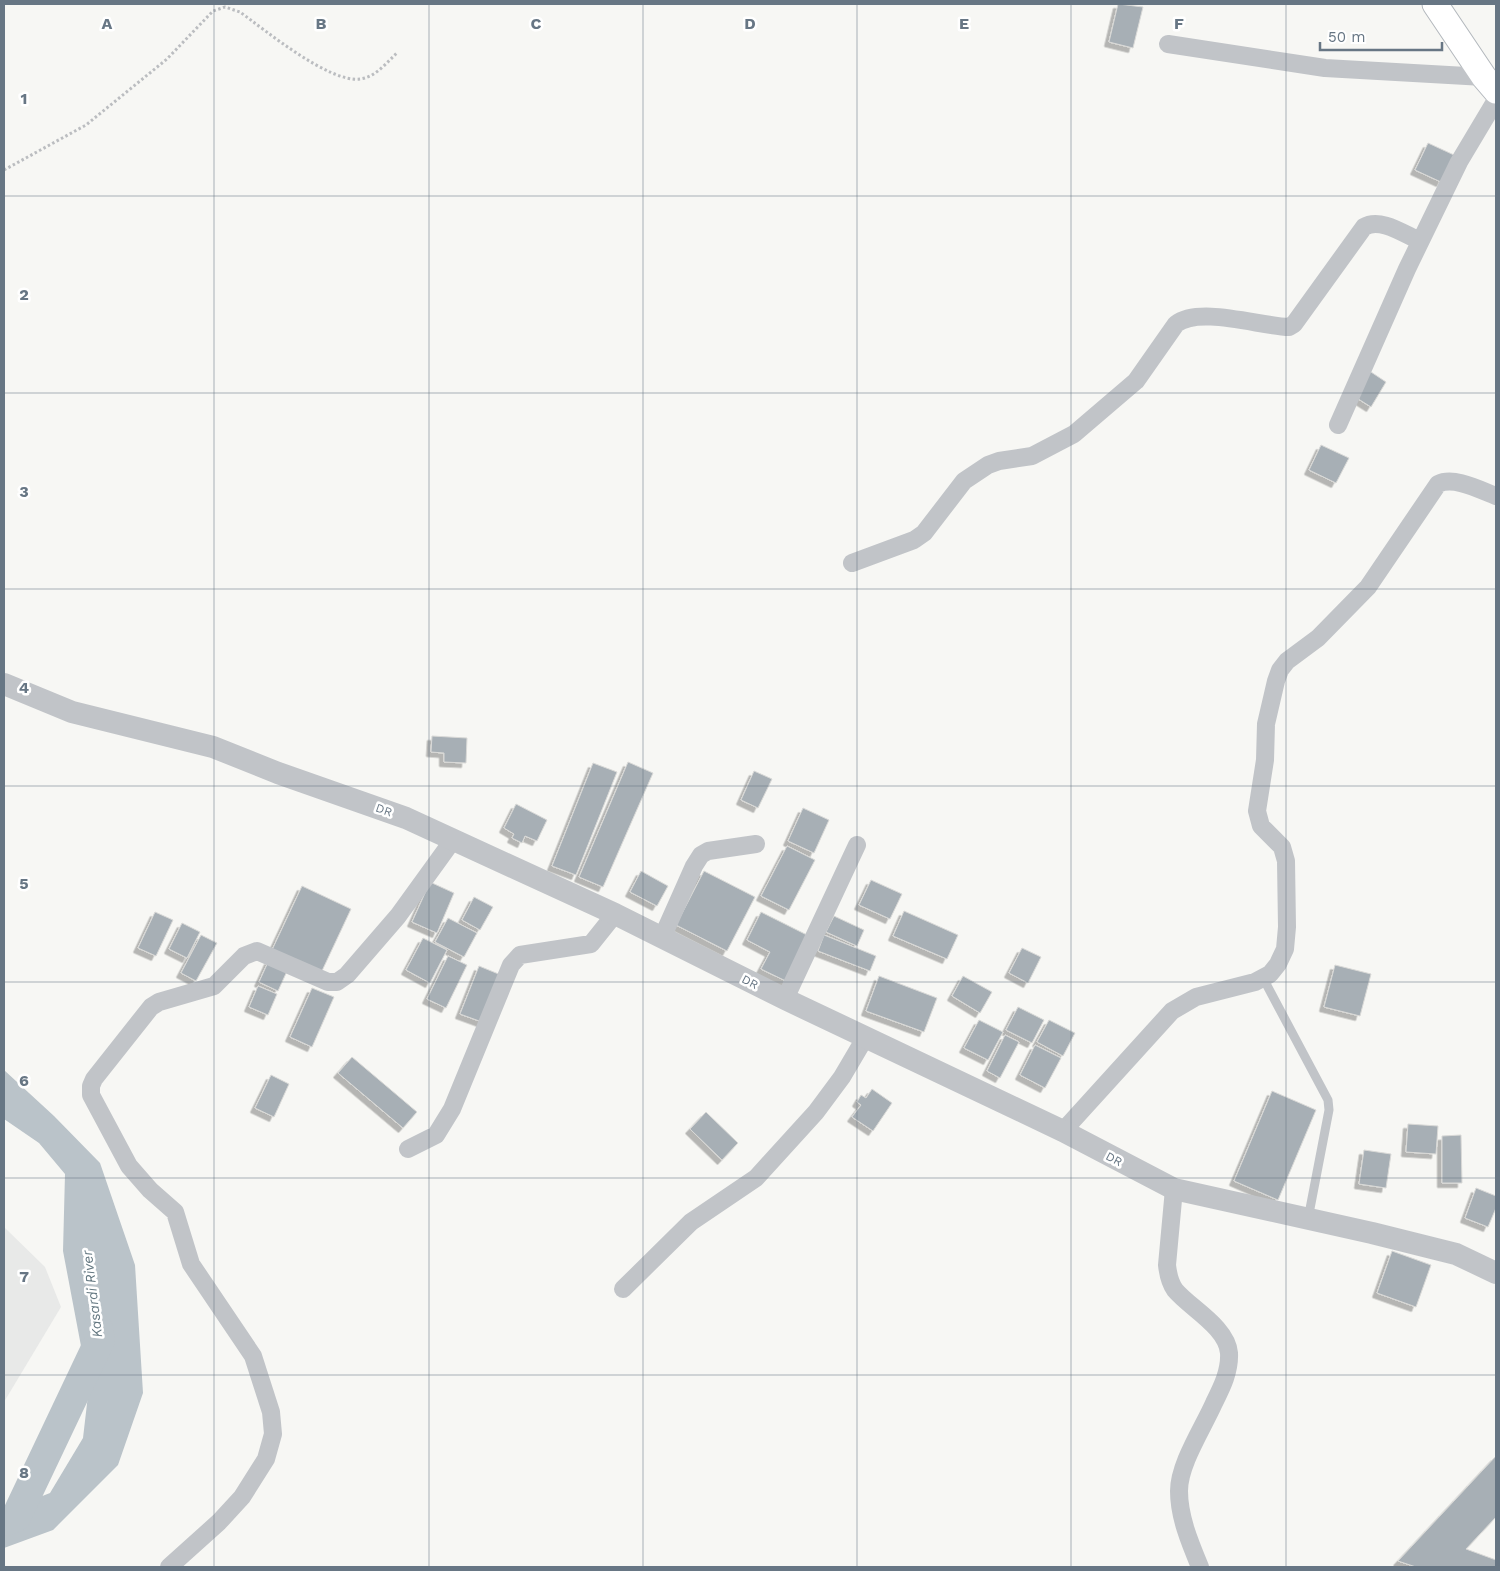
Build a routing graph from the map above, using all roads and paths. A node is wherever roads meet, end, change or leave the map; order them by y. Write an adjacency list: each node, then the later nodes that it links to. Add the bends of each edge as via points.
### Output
1 (1435, 4): 5 (main road)
2 (224, 5): 4 (path, via 240,12 332,73 358,79 373,75); 7 (path, via 213,11 167,59 86,125)
3 (1168, 44): 5 (street, via 1325,68)
4 (397, 53)
5 (1490, 84)
6 (1496, 100): 8 (street, via 1459,162)
7 (4, 170)
8 (1420, 241): 9 (street); 11 (street, via 1379,224 1371,223 1364,227 1289,327 1209,317 1183,319 1176,324 1136,381 1074,434 1040,453 999,460 972,474 914,540)
9 (1338, 425)
10 (1496, 496): 18 (street, via 1445,480 1438,484 1357,601 1280,670 1268,714 1265,760 1256,811 1261,826 1274,836 1285,854 1287,927 1285,949 1278,964)
11 (852, 563)
12 (4, 684): 13 (street, DR, via 72,712 214,747 406,818)
13 (453, 840): 16 (street, DR); 27 (street, via 398,916 347,975 337,982 328,982 257,951 249,952 214,986 151,1007 91,1086 92,1095 128,1166 175,1212 191,1264 253,1356 271,1412 273,1434 266,1459 242,1497)
14 (756, 844): 17 (street, via 708,851 701,855)
15 (856, 845): 19 (street)
16 (615, 914): 17 (street, DR); 22 (street, via 591,944 520,955 510,965 452,1109 436,1135)
17 (662, 938): 19 (street, DR)
18 (1263, 978): 21 (street, via 1196,997 1172,1011); 24 (lane, via 1328,1100 1329,1110)
19 (785, 999): 20 (street, DR)
20 (865, 1038): 21 (street, DR); 26 (street, via 816,1112 756,1178 691,1222)
21 (1063, 1131): 23 (street, DR)
22 (408, 1149)
23 (1174, 1189): 24 (street, DR); 28 (street, via 1169,1277 1175,1290 1221,1335 1229,1351 1227,1374 1182,1473 1179,1491 1185,1529)
24 (1308, 1219): 25 (street, DR, via 1456,1254)
25 (1496, 1273)
26 (623, 1289)
27 (169, 1567)
28 (1200, 1567)

